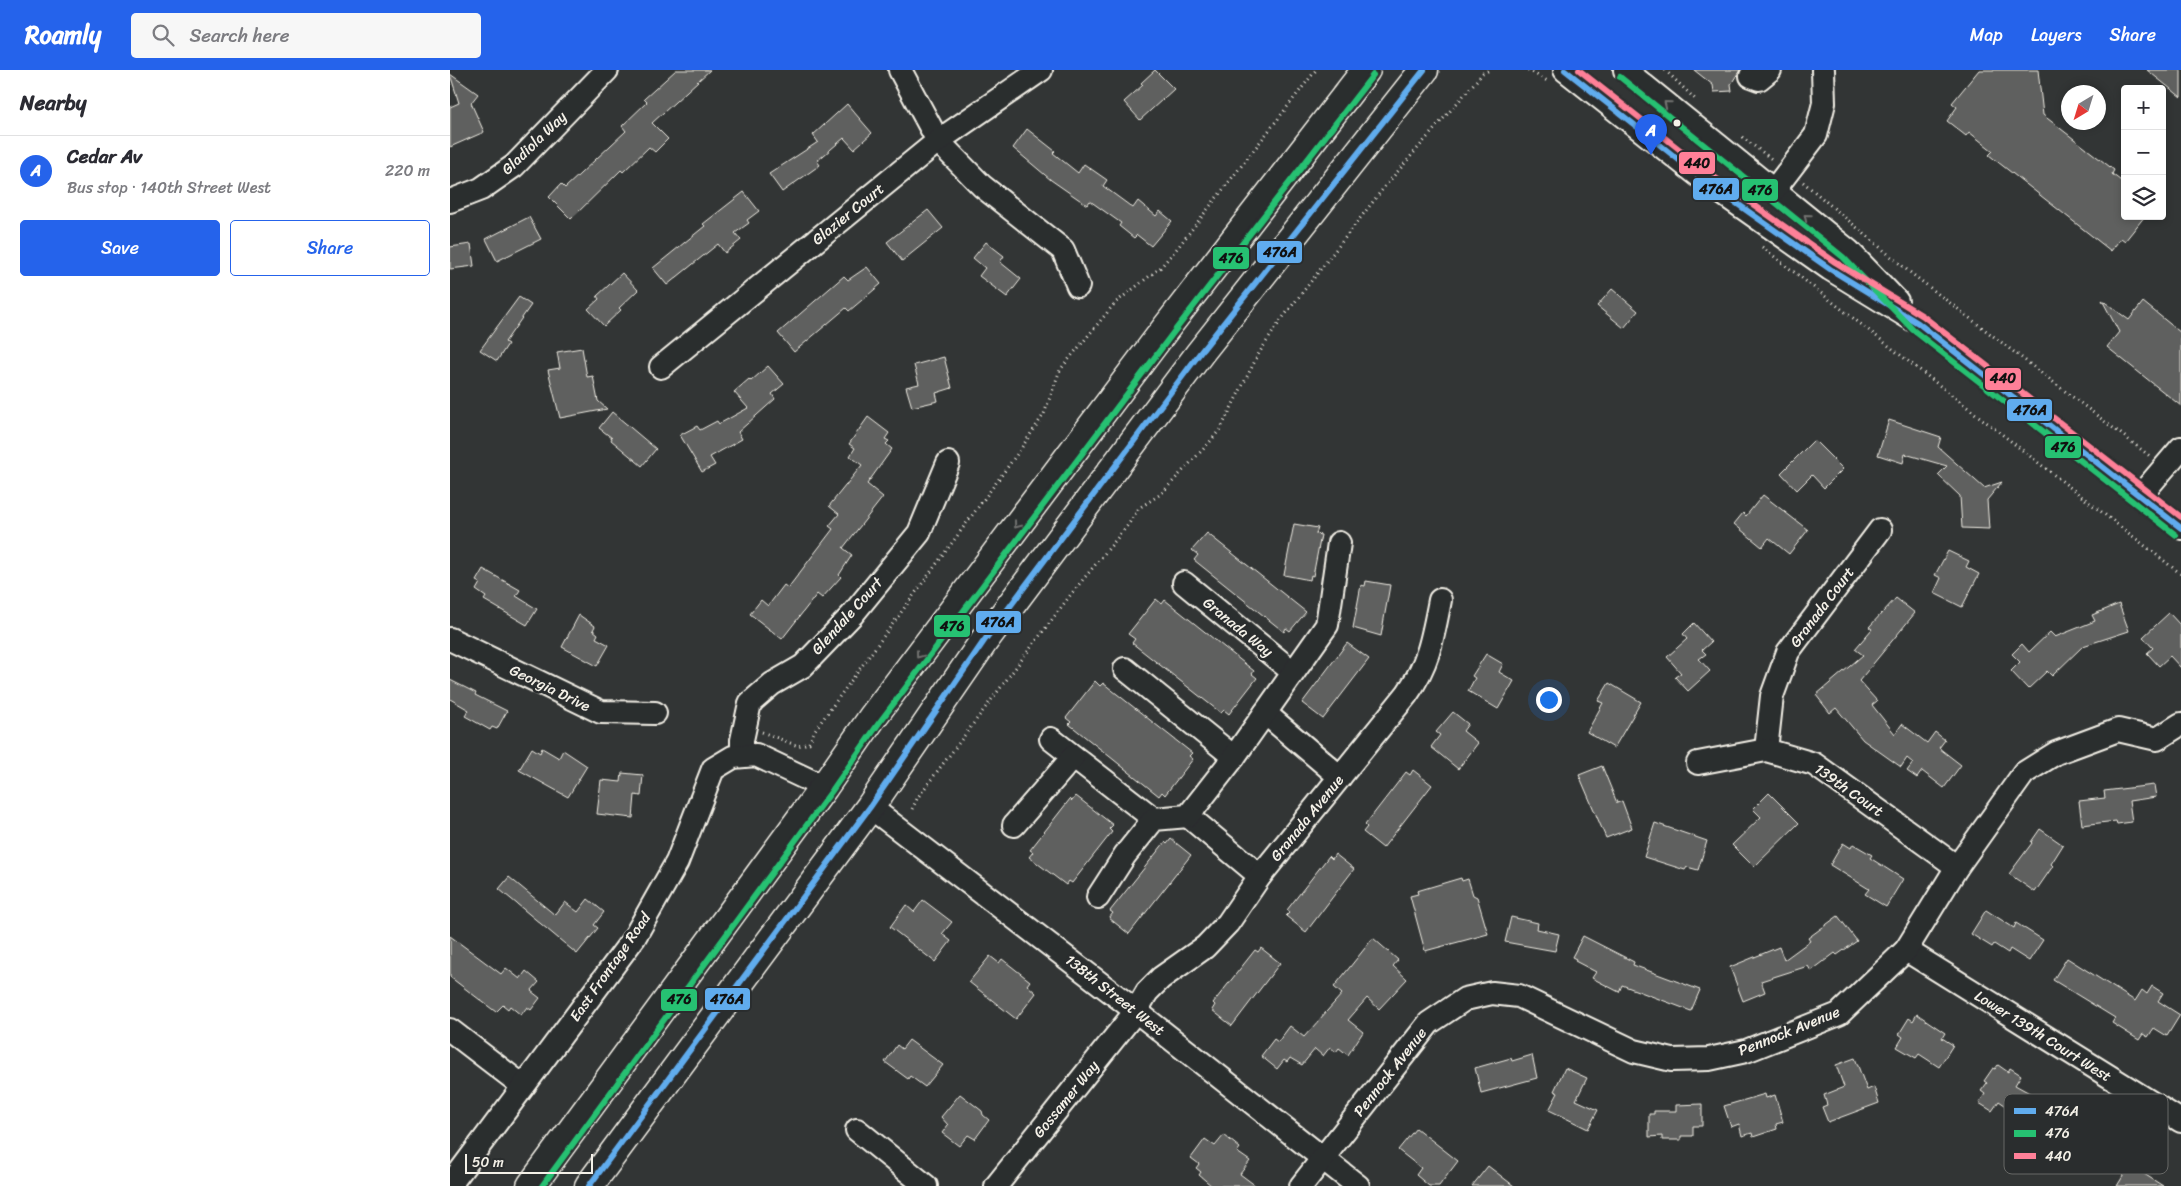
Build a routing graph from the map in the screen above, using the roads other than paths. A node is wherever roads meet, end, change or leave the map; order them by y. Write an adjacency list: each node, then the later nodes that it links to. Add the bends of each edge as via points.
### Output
1 (607, 70): 11 (street, Gladiola Way, via 514,166 481,189)
2 (900, 70): 9 (street)
3 (1041, 70): 9 (street, Glazier Court)
4 (1366, 70): 36 (highway, one-way to 36, via 954,608)
5 (1424, 70): 37 (highway, via 1188,369 984,641)
6 (1625, 70): 10 (street, one-way to 6)
7 (1823, 70): 10 (street, via 1824,103 1820,125 1810,145)
8 (1558, 77): 13 (street, via 1830,269)
9 (938, 141): 12 (street, via 982,186 1063,250); 14 (street, Glazier Court)
10 (1774, 190): 13 (street, one-way to 10, via 1849,251)
11 (450, 201)
12 (1078, 286)
13 (1918, 323): 17 (street)
14 (662, 367)
15 (2181, 448): 17 (street)
16 (948, 463): 31 (street, Glendale Court, via 919,532 852,615 803,666 772,684 750,703 742,740)
17 (2140, 496): 18 (street)
18 (2181, 528)
19 (1880, 530): 30 (street, Granada Court, via 1788,652 1772,696)
20 (1339, 543): 25 (street, via 1327,624)
21 (1184, 583): 25 (street, Granada Way)
22 (1440, 600): 35 (street, Granada Avenue, via 1430,650 1417,680)
23 (450, 639): 26 (street, Georgia Drive, via 601,712)
24 (1125, 669): 33 (street)
25 (1293, 672): 27 (street)
26 (655, 713)
27 (1265, 713): 33 (street); 35 (street)
28 (2178, 731): 41 (street, Pennock Avenue, via 2157,739 2118,730 2056,753 2024,773)
29 (1051, 739): 32 (street)
30 (1766, 750): 34 (street, 139th Court); 41 (street, 139th Court, via 1814,764)
31 (749, 755): 36 (street); 47 (street, East Frontage Road, via 733,757 713,769 677,862 634,938)
32 (1073, 757): 39 (street); 40 (street)
33 (1234, 757): 38 (street)
34 (1698, 763)
35 (1340, 777): 42 (street, Granada Avenue)
36 (824, 786): 54 (highway)
37 (870, 807): 45 (street, 138th Street West); 55 (highway)
38 (1188, 816): 39 (street); 42 (street)
39 (1154, 819): 43 (street, via 1125,855)
40 (1014, 825)
41 (1957, 868): 44 (street, Pennock Avenue)
42 (1260, 876): 45 (street, Granada Avenue, via 1217,936 1161,978 1147,992)
43 (1098, 897)
44 (1906, 950): 48 (street, Lower 139th Court West); 52 (street, Pennock Avenue, via 1839,1014 1746,1051 1709,1059 1672,1060 1634,1051 1519,996 1492,993 1465,999 1429,1023)
45 (1136, 1011): 52 (street, 138th Street West); 57 (street, Gossamer Way)
46 (450, 1030): 47 (street)
47 (523, 1086): 53 (street, East Frontage Road)
48 (2138, 1094)
49 (2168, 1113): 50 (street, Lower 139th Court West)
50 (2181, 1121)
51 (857, 1130): 56 (street)
52 (1323, 1158): 58 (street, Pennock Avenue); 59 (street, 138th Street West)
53 (450, 1186)
54 (531, 1186)
55 (589, 1186)
56 (926, 1186)
57 (996, 1186)
58 (1301, 1186)
59 (1358, 1186)

